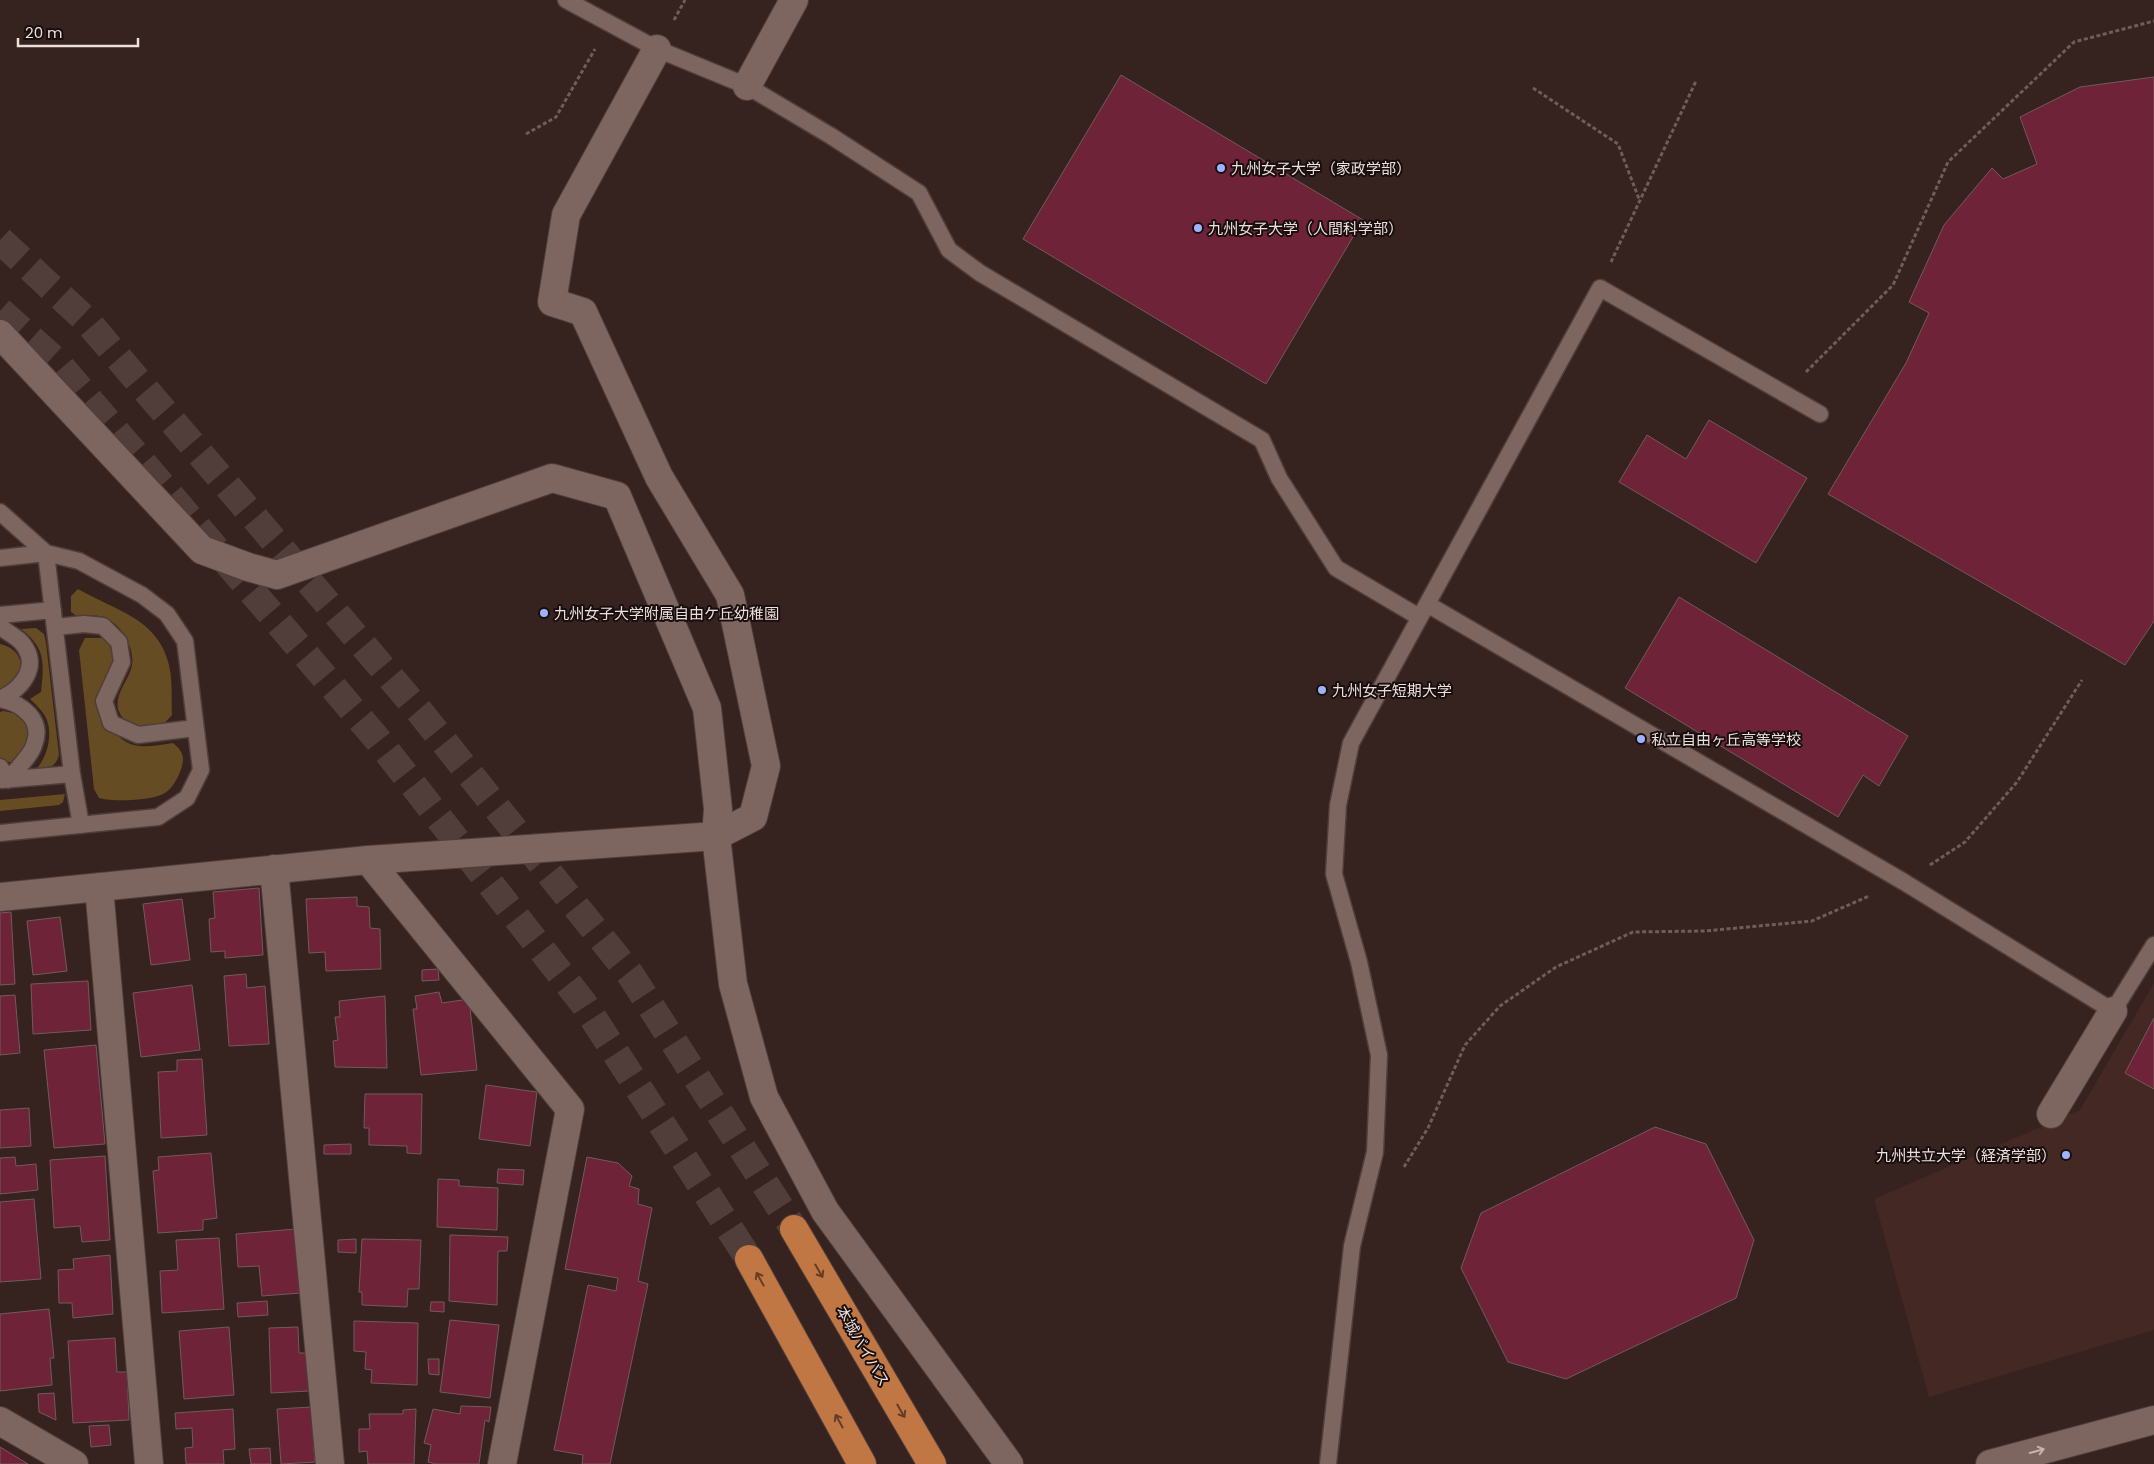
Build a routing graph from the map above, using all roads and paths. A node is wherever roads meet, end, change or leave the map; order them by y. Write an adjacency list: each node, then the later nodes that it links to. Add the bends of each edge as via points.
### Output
1 (566, 0): 4 (lane)
2 (794, 0): 7 (street)
3 (2154, 21): 13 (path, via 2074,42 1948,162 1893,285)
4 (610, 23): 5 (lane); 9 (path, via 556,117)
5 (657, 49): 7 (lane); 30 (street, via 566,215 552,302 583,312 659,477 730,595 766,766 754,817)
6 (1696, 81): 10 (path)
7 (747, 86): 19 (lane, via 919,193 949,250 980,273 1262,440 1279,478 1336,568)
8 (1533, 88): 10 (path, via 1618,144)
9 (526, 134)
10 (1639, 200): 11 (path)
11 (1600, 288): 13 (lane); 19 (lane)
12 (0, 334): 30 (street, via 202,550 277,575 552,478 617,496 707,708 718,809)
13 (1784, 393): 14 (lane)
14 (1820, 414)
15 (0, 512): 16 (lane)
16 (46, 553): 17 (lane); 18 (lane); 25 (lane, via 79,561 142,595 167,614 184,641)
17 (0, 558)
18 (53, 610): 20 (lane); 22 (lane)
19 (1423, 611): 33 (lane); 51 (lane, via 1351,743 1338,805 1334,874 1359,962 1379,1055 1375,1152 1352,1246)
20 (0, 615)
21 (0, 626): 24 (lane, via 23,645 29,666 21,686)
22 (56, 627): 25 (lane, via 103,626 119,642 122,662 104,700 111,723 138,735); 26 (lane)
23 (2082, 680): 33 (path, via 2017,782 1965,842)
24 (0, 699): 27 (lane, via 22,706 35,724 36,735 29,755)
25 (195, 728): 28 (lane, via 202,770 187,798 158,817)
26 (72, 774): 27 (lane); 28 (lane)
27 (3, 776)
28 (81, 825): 29 (lane)
29 (0, 833)
30 (716, 836): 31 (street); 50 (street, via 733,984 764,1097 825,1211)
31 (368, 860): 32 (street); 47 (street, via 570,1109)
32 (274, 869): 34 (street); 46 (street)
33 (1904, 882): 37 (lane); 39 (path, via 1812,921 1705,931 1633,932 1556,966 1500,1006 1465,1045 1428,1128)
34 (99, 887): 35 (street); 45 (street)
35 (0, 897)
36 (2154, 945): 37 (lane)
37 (2113, 1011): 38 (street)
38 (2051, 1114)
39 (1400, 1173)
40 (794, 1229): 49 (highway, 本城バイパス, one-way to 49)
41 (748, 1259): 48 (highway, one-way to 41)
42 (2154, 1420): 52 (street, one-way to 42)
43 (0, 1421): 44 (street)
44 (74, 1464)
45 (149, 1464)
46 (330, 1464)
47 (502, 1464)
48 (862, 1464)
49 (932, 1464)
50 (1009, 1464)
51 (1328, 1464)
52 (1990, 1464)

